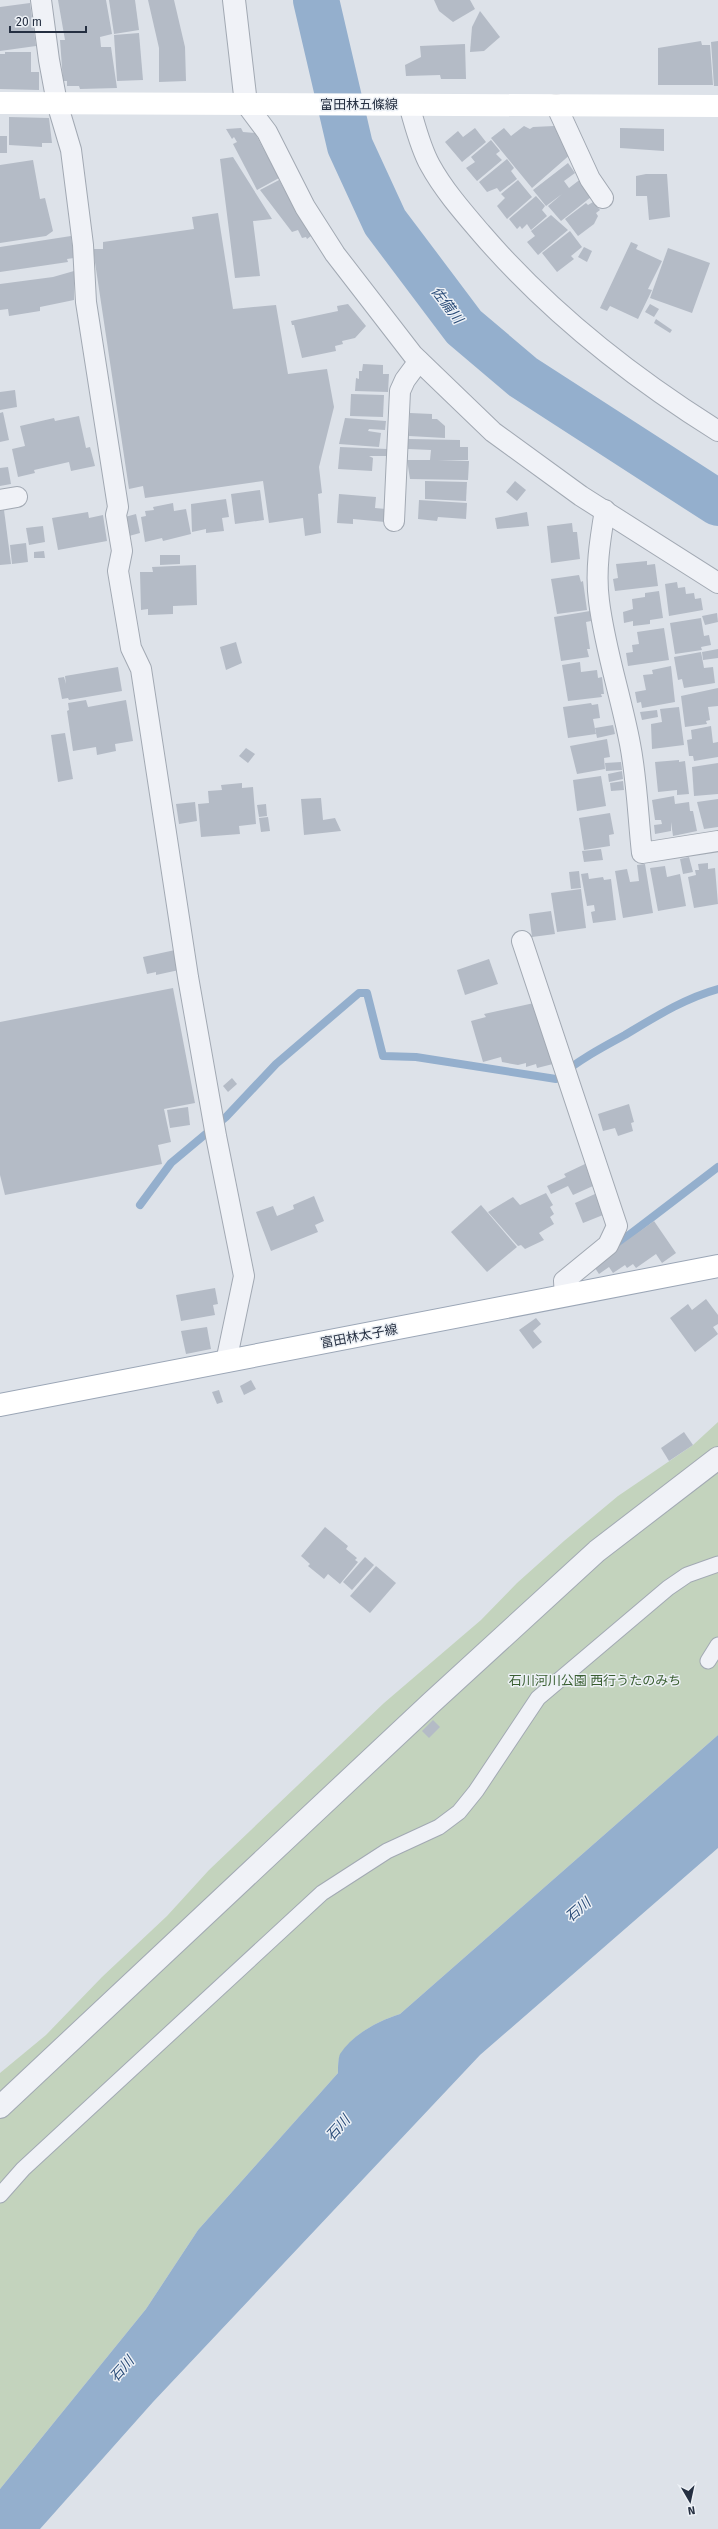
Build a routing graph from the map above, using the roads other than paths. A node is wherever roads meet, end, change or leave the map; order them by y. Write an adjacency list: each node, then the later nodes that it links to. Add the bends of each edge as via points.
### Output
1 (41, 0): 4 (street)
2 (234, 0): 5 (street)
3 (0, 103): 4 (main road, 富田林五條線)
4 (57, 103): 5 (main road, 富田林五條線); 19 (street, via 71,150 83,245 86,302 118,506 116,515 122,551 118,571 131,648 141,669 188,977 244,1276)
5 (255, 104): 6 (main road, 富田林五條線); 10 (street, via 306,207 335,254)
6 (404, 105): 7 (main road, 富田林五條線); 11 (street, via 430,165 500,256 539,296 614,360)
7 (556, 105): 8 (main road, 富田林五條線); 9 (street, via 590,179)
8 (718, 106)
9 (602, 198)
10 (419, 361): 12 (street, via 493,432); 13 (street, via 400,391)
11 (718, 430)
12 (605, 510): 14 (street); 15 (street, via 598,557 599,600 610,665 630,744 637,786 642,854)
13 (394, 521)
14 (718, 584)
15 (718, 841)
16 (522, 941): 18 (street, via 617,1226 608,1245 564,1281)
17 (718, 1266): 18 (main road, 富田林太子線)
18 (565, 1296): 19 (main road, 富田林太子線)
19 (226, 1362): 20 (main road, 富田林太子線)
20 (0, 1405)
21 (718, 1458): 25 (street, via 591,1557)
22 (718, 1564): 26 (street, via 687,1575 668,1588 538,1698 476,1791 458,1812 439,1827 387,1851 322,1893 23,2169)
23 (718, 1645): 24 (street)
24 (708, 1661)
25 (0, 2107)
26 (0, 2195)

